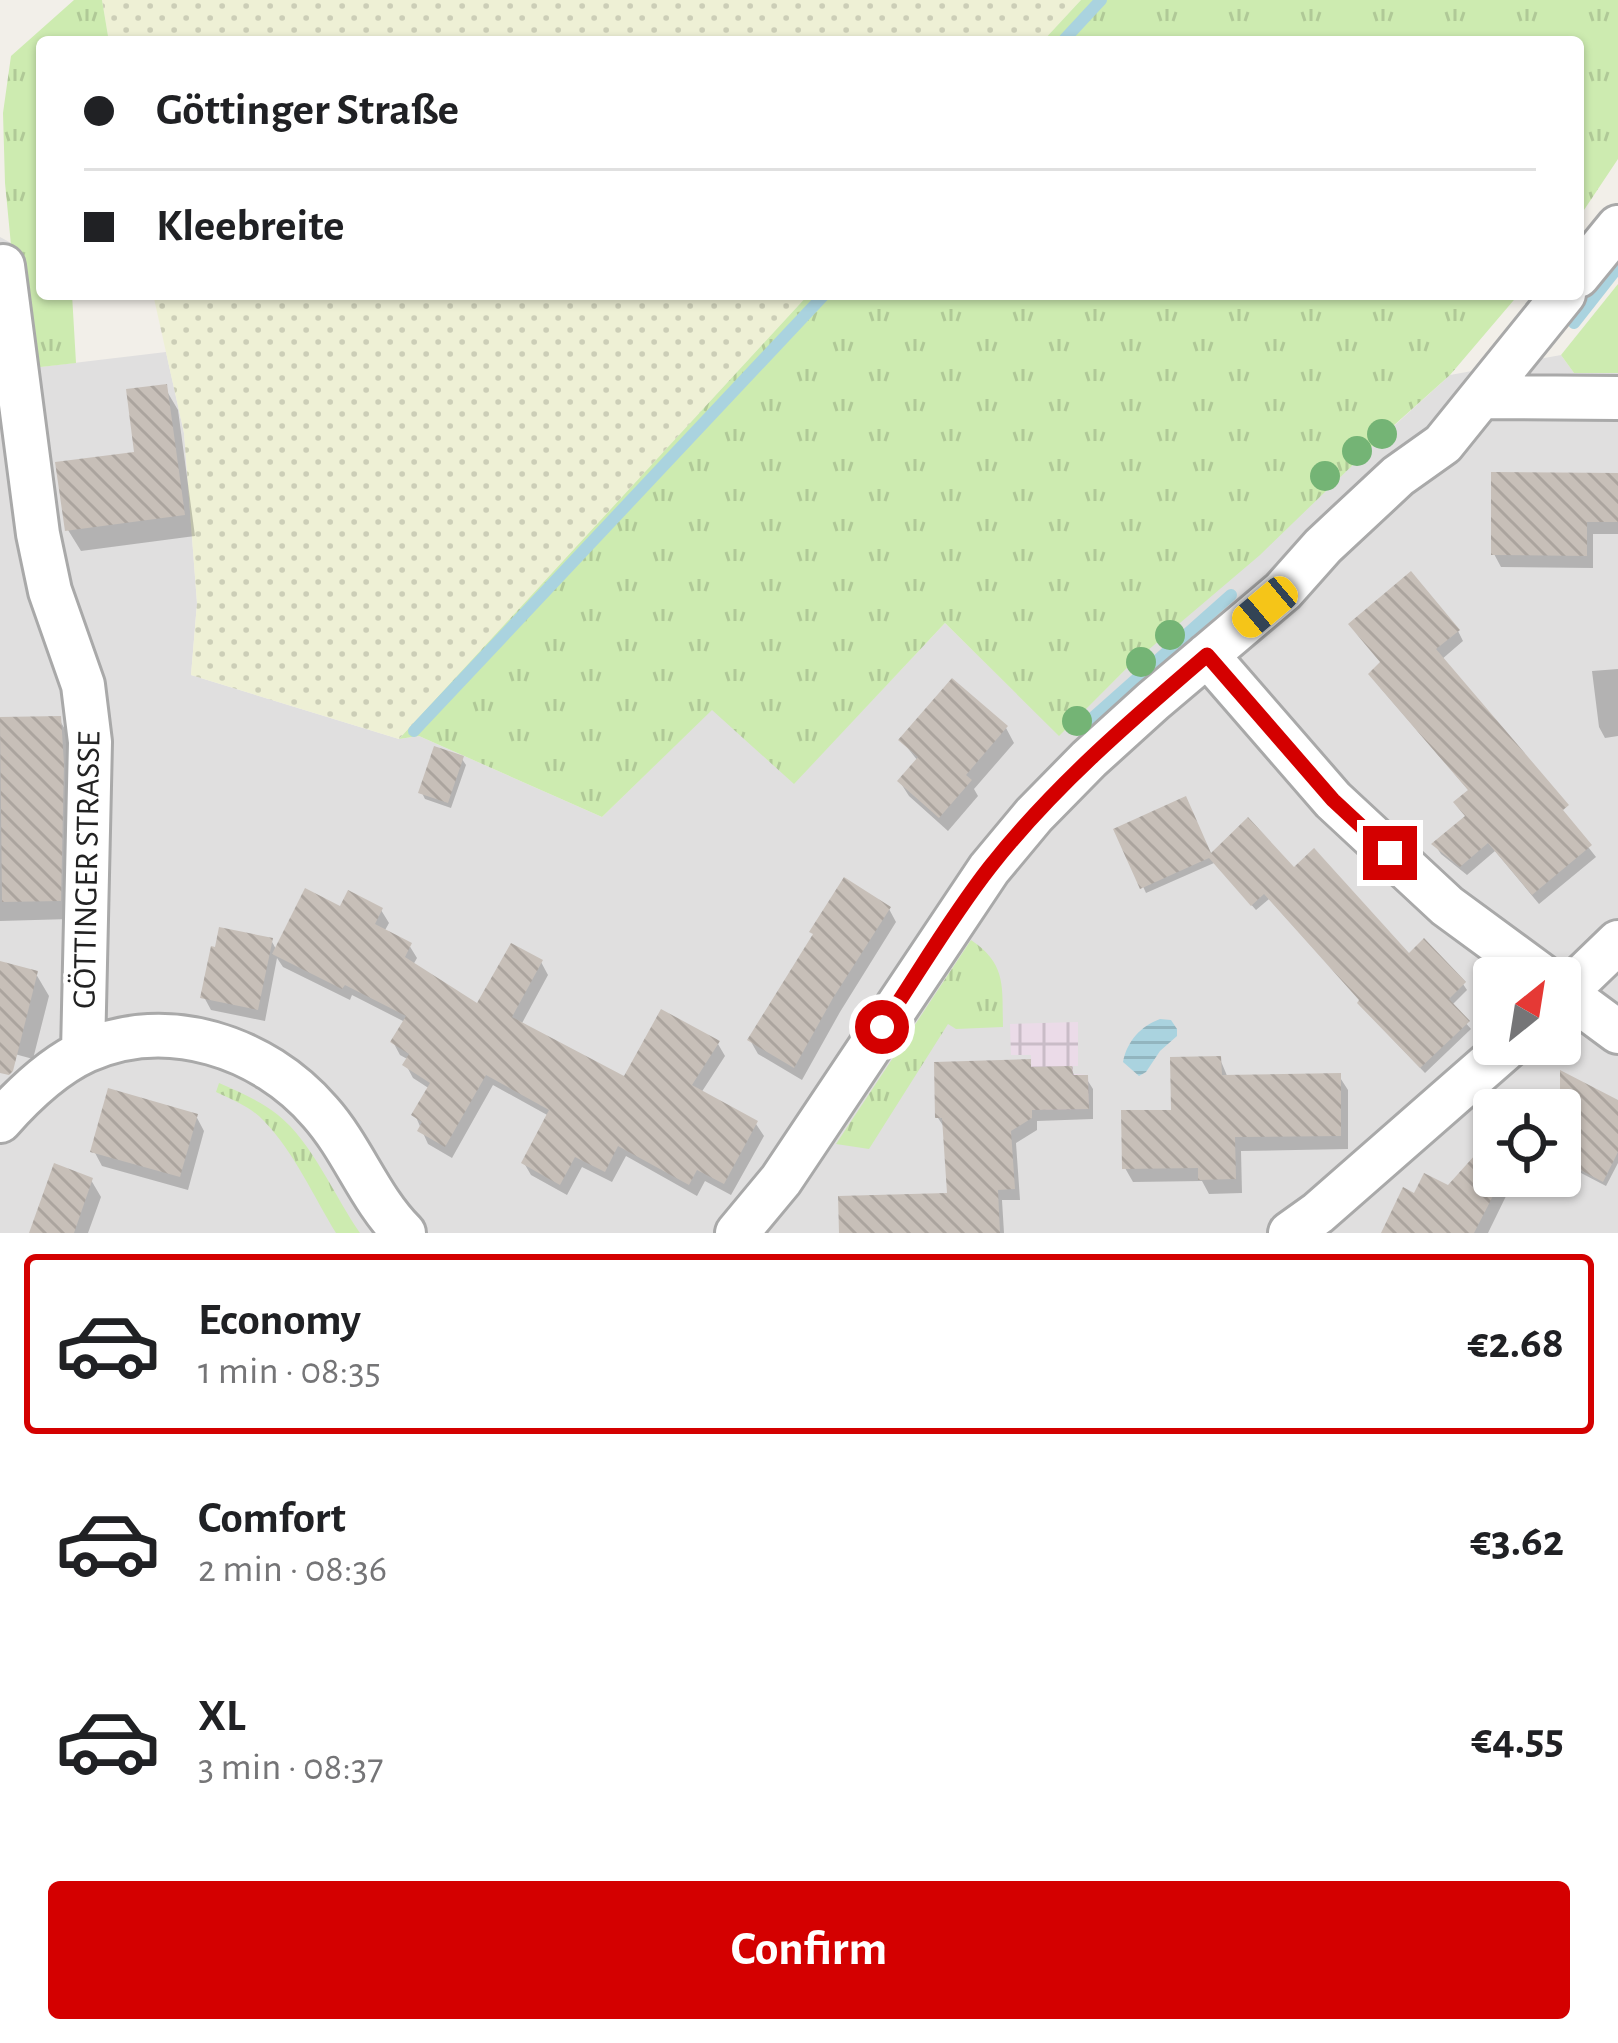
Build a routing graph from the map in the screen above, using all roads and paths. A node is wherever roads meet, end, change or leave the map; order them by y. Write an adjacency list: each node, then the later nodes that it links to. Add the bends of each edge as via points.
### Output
1 (1618, 226): 3 (street)
2 (3, 266): 13 (street, GÖTTINGER STRASSE, via 38,534 82,685 90,742)
3 (1584, 269)
4 (1559, 300): 5 (street)
5 (1481, 397): 6 (street); 7 (street, via 1443,444 1398,476)
6 (1618, 398)
7 (1207, 655): 9 (street, via 1333,800); 17 (street, via 1089,758 988,869 781,1180)
8 (1618, 943): 10 (street)
9 (1514, 957)
10 (1581, 972)
11 (1581, 1007): 12 (street)
12 (1618, 1032)
13 (82, 1052): 15 (street, GÖTTINGER STRASSE); 16 (street, GÖTTINGER STRASSE, via 154,1034 230,1048 266,1065 324,1116)
14 (1487, 1065): 18 (street)
15 (0, 1121)
16 (404, 1233)
17 (737, 1233)
18 (1290, 1233)

